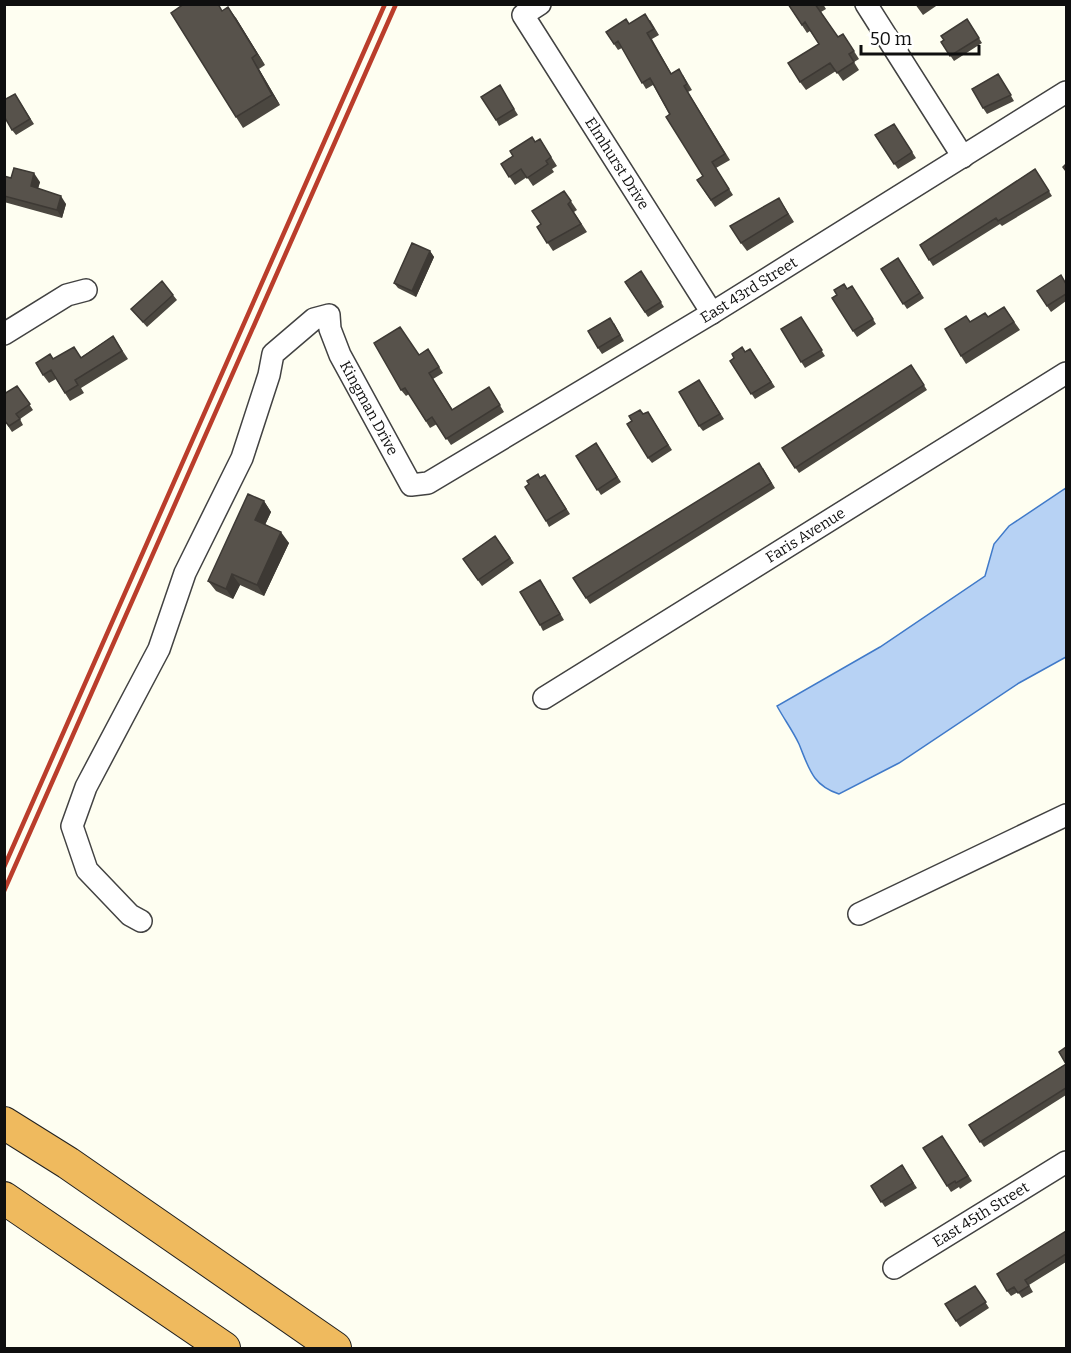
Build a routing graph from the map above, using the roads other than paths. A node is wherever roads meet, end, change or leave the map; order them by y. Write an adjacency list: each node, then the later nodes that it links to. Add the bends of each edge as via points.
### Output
1 (866, 4): 4 (street)
2 (532, 10): 6 (street, Elmhurst Drive)
3 (1066, 92): 4 (street, East 43rd Street)
4 (963, 157): 6 (street, East 43rd Street)
5 (86, 290): 7 (street, via 67,295)
6 (712, 313): 9 (street, East 43rd Street)
7 (4, 334)
8 (1066, 373): 10 (street, Faris Avenue)
9 (428, 483): 13 (street, Kingman Drive, via 411,484 340,354 329,315 314,319 273,354 242,458 185,573 159,649 91,777 72,826 87,870 130,915)
10 (544, 698)
11 (1066, 815): 12 (street)
12 (859, 914)
13 (141, 921)
14 (4, 1105): 17 (highway)
15 (4, 1123): 17 (highway)
16 (1066, 1162): 20 (street, East 45th Street)
17 (68, 1163): 23 (highway)
18 (4, 1198): 21 (highway)
19 (4, 1212): 21 (highway)
20 (894, 1268)
21 (138, 1290): 22 (highway)
22 (224, 1348)
23 (335, 1348)

